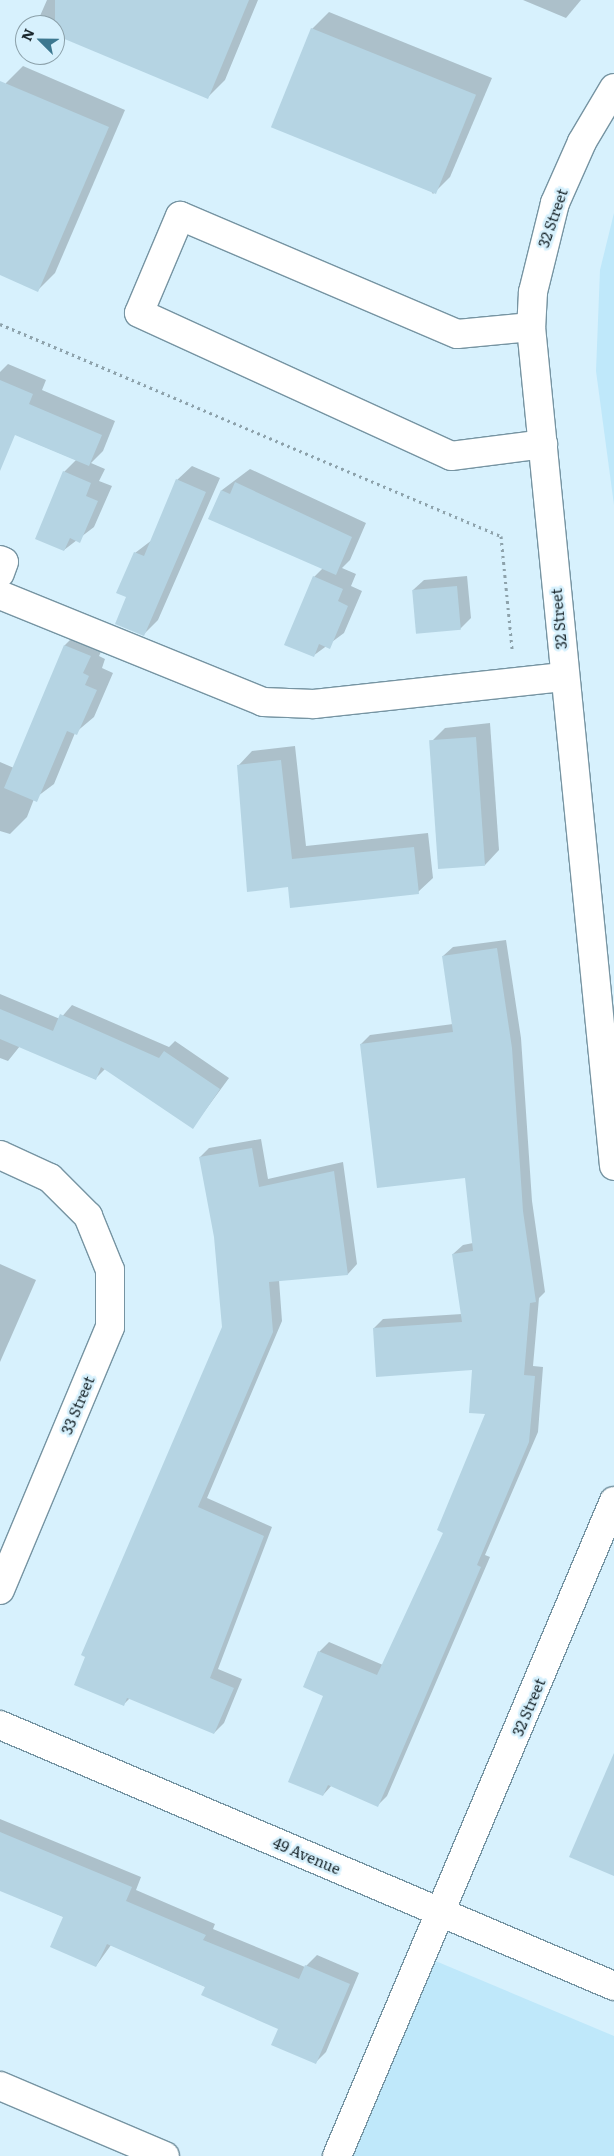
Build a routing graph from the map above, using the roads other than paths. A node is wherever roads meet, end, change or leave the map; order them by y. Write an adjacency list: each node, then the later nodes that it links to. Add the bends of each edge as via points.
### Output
1 (614, 88): 2 (street, 32 Street, via 555,203 538,265)
2 (531, 327): 3 (street, 32 Street); 3 (street, via 457,334 180,216 139,312 451,456)
3 (543, 444): 7 (street, 32 Street)
4 (0, 560): 5 (street, via 4,562)
5 (0, 573)
6 (0, 595): 7 (street, via 263,702 314,704)
7 (563, 677): 9 (street, 32 Street)
8 (0, 1155): 11 (street, 33 Street, via 50,1178 88,1216 110,1270 110,1327)
9 (614, 1166)
10 (614, 1501): 13 (street, 32 Street)
11 (0, 1590)
12 (0, 1725): 13 (street, 49 Avenue)
13 (443, 1912): 14 (street, 49 Avenue); 17 (street, 32 Street)
14 (614, 1986)
15 (0, 2086): 16 (street)
16 (165, 2156)
17 (338, 2156)

